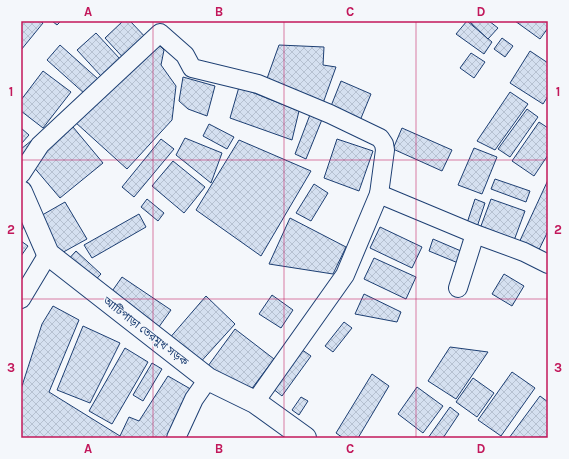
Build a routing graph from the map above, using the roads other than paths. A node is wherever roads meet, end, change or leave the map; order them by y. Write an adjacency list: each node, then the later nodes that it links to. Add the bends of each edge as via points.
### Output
1 (21, 174): 3 (street, via 40,145 160,33 185,55 192,68 258,84 380,138 386,150)
2 (21, 192): 5 (main road, আটিপাড়া তেরমুখ সড়ক)
3 (379, 194): 4 (street); 10 (street, via 345,275)
4 (475, 234): 6 (street); 7 (street)
5 (48, 254): 8 (street); 9 (main road, আটিপাড়া তেরমুখ সড়ক)
6 (548, 264)
7 (458, 288)
8 (21, 299)
9 (208, 380): 10 (main road, আটিপাড়া তেরমুখ সড়ক); 11 (street, via 194,399)
10 (255, 402): 12 (main road, আটিপাড়া তেরমুখ সড়ক)
11 (176, 438)
12 (305, 438)

